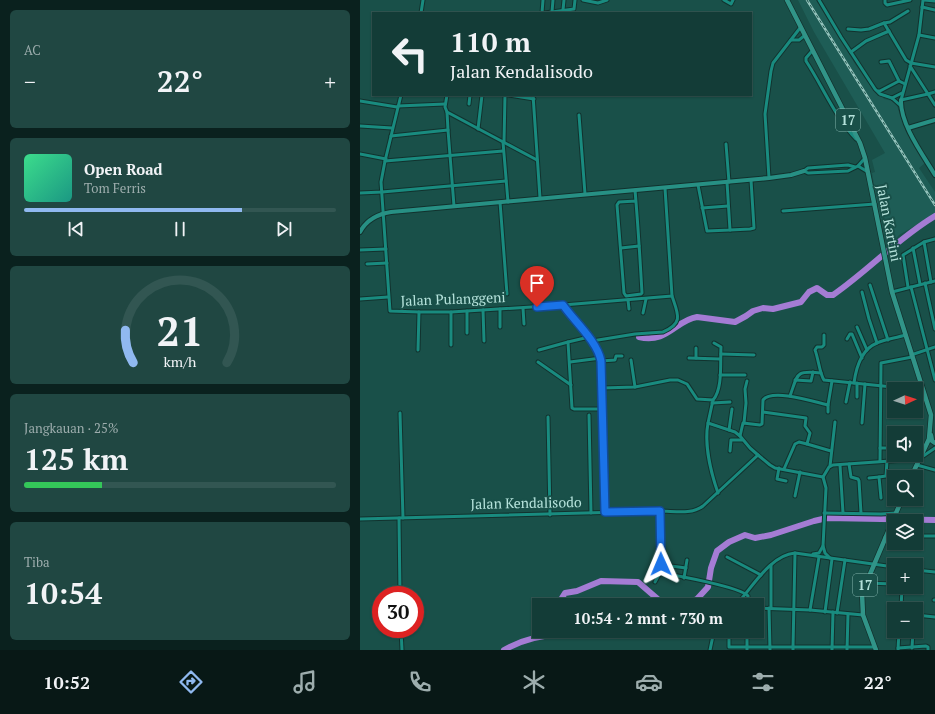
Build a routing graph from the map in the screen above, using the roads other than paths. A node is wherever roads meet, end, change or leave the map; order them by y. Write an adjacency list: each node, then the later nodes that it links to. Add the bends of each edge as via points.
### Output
1 (423, 0): 21 (street)
2 (543, 0): 22 (street)
3 (554, 0): 23 (street)
4 (564, 0): 18 (street)
5 (576, 0): 18 (street, via 574,9)
6 (585, 0): 16 (street)
7 (607, 0): 16 (street)
8 (724, 0): 9 (street, via 731,4)
9 (733, 0)
10 (787, 0): 25 (highway, Jalan Kartini / 17)
11 (819, 0): 33 (street)
12 (885, 0): 13 (street, via 887,5)
13 (910, 0)
14 (924, 0): 15 (street); 17 (street)
15 (935, 0)
16 (598, 2)
17 (922, 7): 19 (street); 28 (street)
18 (563, 10): 23 (street)
19 (935, 10)
20 (908, 11): 24 (street)
21 (421, 12)
22 (542, 12)
23 (552, 12)
24 (884, 23): 26 (street, via 869,29); 27 (street)
25 (800, 28): 29 (highway, Jalan Kartini / 17); 31 (street)
26 (848, 29)
27 (888, 31): 33 (street, via 866,41); 35 (street)
28 (919, 35): 30 (street); 35 (street)
29 (804, 36): 31 (street, via 799,40); 32 (highway, Jalan Kartini / 17)
30 (935, 38)
31 (792, 40): 82 (street, via 774,63 771,71 765,114)
32 (812, 51): 68 (highway, Jalan Kartini / 17); 68 (street, via 806,62 842,121)
33 (851, 52): 39 (street)
34 (881, 62): 37 (street, via 889,61)
35 (911, 65): 36 (street); 38 (street); 42 (street)
36 (935, 67)
37 (899, 81): 38 (street); 39 (street)
38 (905, 84): 41 (street)
39 (877, 92): 50 (street)
40 (935, 92): 42 (street)
41 (902, 93): 50 (street); 51 (street)
42 (928, 94): 51 (street); 55 (street)
43 (401, 96): 56 (street, Jalan Pulanggeni)
44 (446, 96): 53 (street)
45 (470, 96): 54 (street)
46 (482, 96): 64 (street)
47 (505, 96): 67 (street)
48 (522, 96): 49 (street)
49 (534, 97): 75 (street)
50 (892, 98): 57 (street)
51 (901, 100): 57 (main road)
52 (360, 101): 56 (street)
53 (445, 104): 56 (street); 58 (street)
54 (469, 104)
55 (935, 105)
56 (397, 106): 62 (street, Jalan Pulanggeni)
57 (901, 106): 63 (main road)
58 (447, 112): 64 (street); 65 (street)
59 (579, 115): 92 (street)
60 (935, 120): 63 (main road)
61 (360, 126): 62 (street)
62 (392, 128): 66 (street, Jalan Pulanggeni)
63 (908, 128): 81 (main road)
64 (478, 129): 67 (street)
65 (448, 130): 66 (street); 72 (street)
66 (391, 136): 74 (street, Jalan Pulanggeni)
67 (503, 142): 70 (street); 75 (street)
68 (860, 143): 73 (highway, Jalan Kartini / 17)
69 (726, 144): 85 (street)
70 (503, 151): 72 (street); 84 (street)
71 (360, 154): 74 (street)
72 (449, 155): 74 (street); 87 (street)
73 (865, 158): 77 (street); 80 (highway, Jalan Kartini / 17)
74 (385, 160): 90 (street, Jalan Pulanggeni)
75 (537, 160): 93 (street)
76 (848, 165): 77 (street); 78 (street, via 808,168); 79 (street)
77 (856, 166): 79 (street); 80 (street)
78 (804, 171): 79 (street); 82 (main road)
79 (848, 171)
80 (868, 172): 97 (highway, Jalan Kartini / 17)
81 (935, 175)
82 (769, 178): 83 (main road)
83 (751, 180): 85 (main road); 103 (street, via 754,228)
84 (506, 181): 87 (street); 96 (street)
85 (728, 182): 86 (main road); 99 (street)
86 (698, 184): 88 (main road); 100 (street)
87 (452, 186): 90 (street); 98 (street)
88 (665, 188): 89 (main road); 122 (street)
89 (635, 190): 92 (main road); 94 (street)
90 (382, 192): 91 (street); 102 (street, Jalan Pulanggeni)
91 (360, 193)
92 (585, 194): 93 (main road)
93 (540, 198): 96 (main road)
94 (636, 201): 107 (street); 108 (street, via 618,203)
95 (500, 202): 96 (main road); 98 (main road); 121 (street)
96 (508, 202)
97 (875, 204): 101 (street); 120 (highway, Jalan Kartini / 17)
98 (454, 206): 102 (main road)
99 (728, 206): 100 (street); 103 (street)
100 (702, 208): 103 (street, via 707,231)
101 (783, 211)
102 (384, 213): 104 (main road, via 367,222); 110 (street, Jalan Pulanggeni)
103 (730, 230)
104 (360, 232)
105 (935, 239): 106 (street)
106 (924, 242): 109 (street); 114 (street)
107 (639, 246): 108 (street); 108 (street, via 642,293 640,295 624,294)
108 (621, 248)
109 (913, 248): 116 (street); 118 (street, via 903,256)
110 (386, 249): 111 (street); 112 (street, Jalan Pulanggeni)
111 (360, 250)
112 (387, 263): 113 (street); 123 (street, Jalan Pulanggeni)
113 (367, 264)
114 (933, 282): 115 (street)
115 (925, 283): 116 (street); 139 (street)
116 (920, 284): 118 (street)
117 (870, 285): 145 (street)
118 (910, 287): 120 (street); 156 (street)
119 (862, 292): 148 (street)
120 (892, 292): 142 (highway, Jalan Kartini / 17)
121 (507, 294)
122 (672, 296): 125 (street, Jalan Pulanggeni); 143 (street, via 678,317 677,322 667,330)
123 (388, 297): 124 (street); 133 (street, Jalan Pulanggeni, via 391,312)
124 (360, 299)
125 (646, 299): 126 (street, Jalan Pulanggeni); 135 (street)
126 (628, 300): 127 (street, Jalan Pulanggeni); 130 (street)
127 (563, 305): 128 (street, Jalan Pulanggeni); 143 (street)
128 (524, 308): 129 (street, Jalan Pulanggeni); 136 (street)
129 (500, 309): 131 (street, Jalan Pulanggeni); 137 (street)
130 (629, 309)
131 (483, 310): 132 (street, Jalan Pulanggeni); 146 (street)
132 (468, 311): 134 (street, Jalan Pulanggeni); 140 (street)
133 (419, 312): 134 (street, Jalan Pulanggeni); 153 (street)
134 (451, 312): 150 (street)
135 (643, 314)
136 (524, 324)
137 (500, 327)
138 (857, 327): 155 (street)
139 (935, 329)
140 (467, 333)
141 (824, 335): 170 (street, via 824,345 816,347 815,350)
142 (905, 335): 145 (street); 160 (highway, Jalan Kartini / 17)
143 (590, 338): 149 (street); 165 (street)
144 (847, 339): 164 (street, via 852,334)
145 (888, 340): 148 (street)
146 (484, 341)
147 (714, 342): 157 (street, via 721,347)
148 (877, 343): 155 (street)
149 (569, 344): 154 (street); 168 (street)
150 (451, 345)
151 (935, 347): 156 (street)
152 (696, 348): 162 (street)
153 (418, 350)
154 (539, 350)
155 (867, 350): 164 (street)
156 (927, 350): 160 (street); 174 (street)
157 (721, 354): 158 (street); 163 (street)
158 (754, 354)
159 (622, 356): 165 (street, via 616,356 615,360)
160 (912, 356): 178 (highway, Jalan Kartini / 17); 182 (street, via 881,362)
161 (689, 358): 162 (street)
162 (696, 358): 163 (street)
163 (720, 358): 171 (street)
164 (862, 358): 179 (street)
165 (601, 359): 168 (street); 185 (street)
166 (631, 360): 184 (street)
167 (538, 362): 181 (street)
168 (570, 362): 181 (street)
169 (812, 372): 170 (street); 173 (street, via 802,372); 173 (street, via 811,381)
170 (821, 373): 176 (street, via 824,380)
171 (720, 375): 172 (street); 189 (street, via 718,391)
172 (745, 375)
173 (796, 380): 187 (street)
174 (935, 380)
175 (747, 381): 201 (street)
176 (832, 381): 177 (street); 192 (street)
177 (850, 382): 179 (street); 191 (street)
178 (920, 382)
179 (855, 383): 180 (street); 188 (street)
180 (865, 384): 182 (street); 202 (street)
181 (571, 385): 193 (street, via 573,409)
182 (880, 385): 183 (street); 210 (street)
183 (887, 386)
184 (635, 387): 185 (street); 189 (street, via 678,380 687,384 697,399)
185 (602, 388): 193 (street)
186 (923, 393): 205 (highway, Jalan Kartini / 17, via 930,413)
187 (790, 396): 192 (street); 195 (street, via 765,397)
188 (856, 397)
189 (712, 402): 190 (street); 200 (street)
190 (730, 402)
191 (846, 402)
192 (828, 405): 196 (street)
193 (602, 409): 238 (street)
194 (732, 410): 204 (street)
195 (763, 412): 201 (street, via 761,425); 209 (street, via 806,418 805,425 810,434)
196 (828, 412)
197 (400, 413): 245 (street)
198 (589, 415): 239 (street)
199 (548, 417): 243 (street)
200 (708, 423): 204 (street); 234 (street, via 707,444)
201 (744, 423): 206 (street)
202 (862, 423)
203 (835, 425): 214 (street)
204 (729, 430): 206 (street)
205 (931, 432): 208 (highway, via 932,441); 215 (highway, Jalan Kartini / 17)
206 (740, 436): 207 (street)
207 (742, 440): 213 (street, via 731,440); 216 (street)
208 (935, 443)
209 (807, 444): 214 (street); 226 (street, via 795,444)
210 (880, 448): 211 (street); 218 (street)
211 (887, 448)
212 (935, 448): 217 (street)
213 (730, 450)
214 (831, 451): 224 (street)
215 (923, 451)
216 (758, 455): 225 (street, via 770,465); 234 (street, Jalan Kendalisodo)
217 (923, 456)
218 (880, 461): 219 (street); 221 (street)
219 (887, 461): 231 (street, via 886,476)
220 (918, 462): 223 (highway, 17)
221 (849, 464): 222 (street); 241 (street, via 851,477 859,481)
222 (840, 465): 224 (street); 240 (street)
223 (917, 465): 227 (highway, 17); 228 (street)
224 (830, 466): 230 (street)
225 (779, 468): 226 (street); 233 (street, via 777,479)
226 (784, 469): 229 (street)
227 (914, 470)
228 (935, 470)
229 (800, 472): 230 (street); 235 (street)
230 (823, 477): 244 (street, via 826,484)
231 (879, 477): 232 (street); 236 (street)
232 (869, 478)
233 (786, 481)
234 (718, 493): 237 (street, Jalan Kendalisodo, via 696,511)
235 (795, 496)
236 (881, 498)
237 (660, 511): 238 (street, Jalan Kendalisodo); 257 (street)
238 (605, 512): 239 (street, Jalan Kendalisodo)
239 (591, 513): 243 (street, Jalan Kendalisodo)
240 (843, 513): 241 (street); 244 (street)
241 (862, 513): 242 (street)
242 (887, 514)
243 (550, 515): 245 (street, Jalan Kendalisodo)
244 (824, 515): 251 (street)
245 (398, 518): 246 (street, Jalan Kendalisodo); 272 (street)
246 (360, 519)
247 (887, 533): 250 (highway, 17)
248 (923, 536): 249 (street)
249 (935, 536)
250 (885, 537): 260 (highway, 17)
251 (823, 546): 253 (street, via 819,553); 256 (street)
252 (795, 553): 253 (street); 261 (street, via 782,556); 278 (street)
253 (809, 555): 255 (street)
254 (727, 557): 267 (street)
255 (819, 557): 256 (street); 279 (street)
256 (831, 558): 259 (street); 280 (street)
257 (661, 560): 263 (street, via 671,566); 266 (street)
258 (687, 560): 263 (street)
259 (845, 560): 260 (street); 281 (street)
260 (874, 563): 262 (street); 270 (highway, 17)
261 (771, 565): 267 (street); 277 (street)
262 (887, 566)
263 (686, 568): 268 (street)
264 (923, 571): 265 (street)
265 (935, 572)
266 (660, 573): 268 (street); 269 (street)
267 (761, 574): 273 (street)
268 (684, 578): 273 (street, via 702,580)
269 (655, 582)
270 (866, 583): 271 (street); 283 (highway, 17, via 862,593)
271 (887, 584)
272 (400, 586)
273 (746, 593): 274 (street); 275 (street)
274 (742, 598)
275 (748, 598)
276 (764, 608): 277 (street)
277 (770, 608): 278 (street); 292 (street)
278 (793, 609): 279 (street); 293 (street)
279 (810, 610): 280 (street)
280 (825, 612): 281 (street)
281 (835, 612): 282 (street); 296 (street)
282 (848, 614): 283 (street); 297 (street)
283 (863, 615): 294 (highway, 17)
284 (923, 616): 285 (street)
285 (935, 617)
286 (401, 638): 301 (street)
287 (713, 638): 302 (street)
288 (729, 638): 295 (street)
289 (899, 638): 299 (street)
290 (913, 638): 300 (street)
291 (747, 648): 292 (street); 295 (street)
292 (770, 648): 293 (street)
293 (793, 648): 296 (street)
294 (875, 648): 298 (street)
295 (729, 649)
296 (832, 649): 297 (street)
297 (847, 649): 298 (street)
298 (862, 649)
299 (898, 649): 300 (street)
300 (912, 649): 303 (street, via 926,646)
301 (402, 650)
302 (710, 650)
303 (928, 650)

